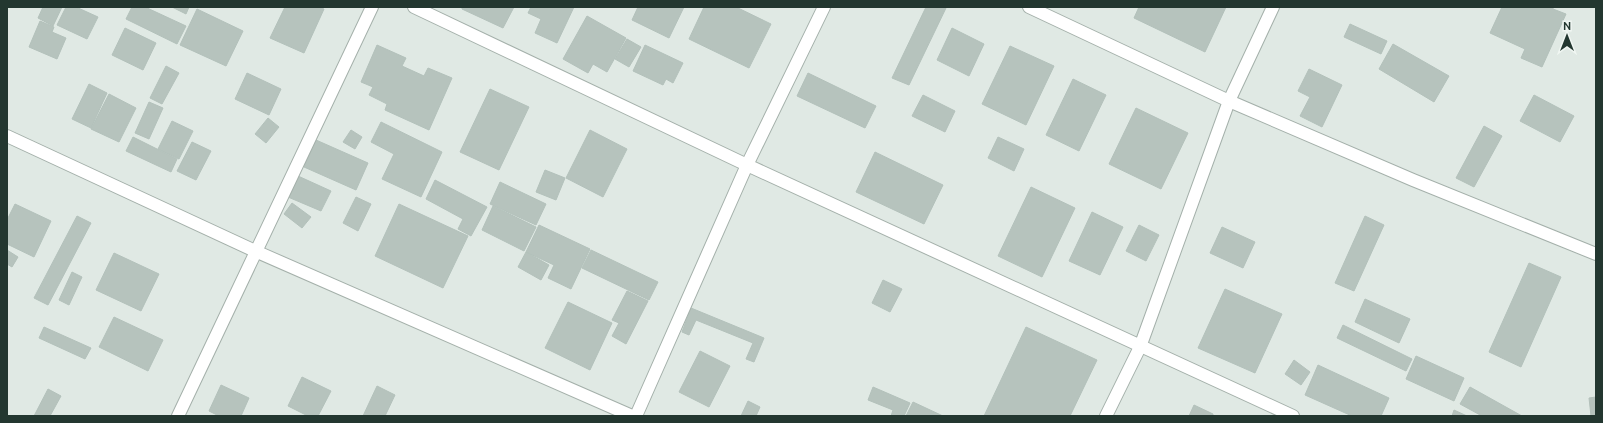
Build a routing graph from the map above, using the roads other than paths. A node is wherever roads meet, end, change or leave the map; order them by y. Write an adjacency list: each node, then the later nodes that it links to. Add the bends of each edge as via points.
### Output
1 (372, 7): 9 (street)
2 (414, 7): 8 (street)
3 (824, 7): 8 (street)
4 (1029, 7): 6 (street)
5 (1273, 7): 6 (street)
6 (1229, 101): 10 (street, via 1413,180); 11 (street)
7 (7, 136): 9 (street)
8 (747, 165): 11 (street); 14 (street)
9 (255, 251): 12 (street); 13 (street)
10 (1596, 254)
11 (1140, 347): 15 (street); 16 (street)
12 (178, 416)
13 (632, 416)
14 (636, 416)
15 (1106, 416)
16 (1294, 416)

